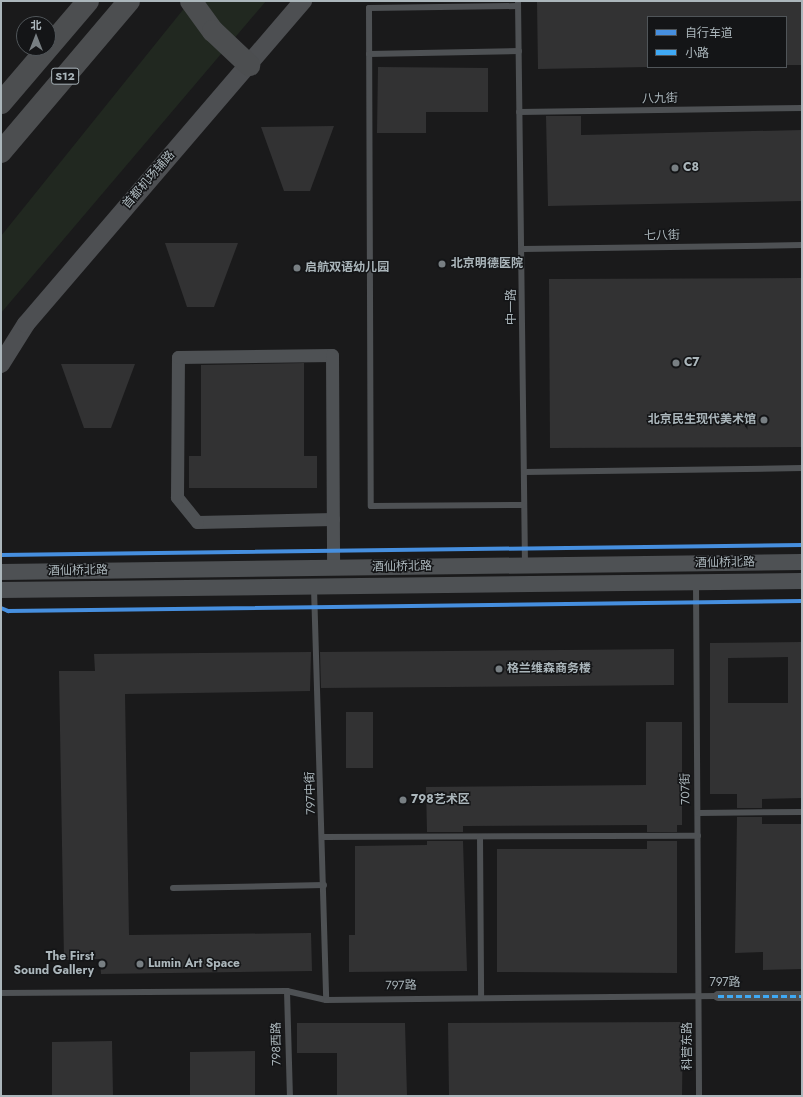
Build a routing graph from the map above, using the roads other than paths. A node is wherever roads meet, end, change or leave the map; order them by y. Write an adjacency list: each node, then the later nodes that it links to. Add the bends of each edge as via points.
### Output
1 (88, 1): 9 (highway, S12)
2 (129, 1): 12 (highway, S12)
3 (191, 1): 8 (highway, via 213,31)
4 (303, 1): 8 (main road, 首都机场辅路)
5 (518, 3): 6 (lane, 中一路); 7 (lane, via 368,8)
6 (519, 51): 7 (lane); 11 (lane, 中一路)
7 (369, 54): 18 (lane, via 371,506)
8 (248, 65): 15 (main road, 首都机场辅路, via 26,324)
9 (1, 103)
10 (802, 108): 11 (lane, 八九街)
11 (519, 112): 14 (lane, 中一路)
12 (1, 152)
13 (802, 245): 14 (lane, 七八街)
14 (523, 249): 17 (lane, 中一路)
15 (1, 364)
16 (802, 468): 17 (lane)
17 (524, 472): 18 (lane, 中一路)
18 (524, 505): 21 (lane, 中一路)
19 (333, 519): 19 (street, via 332,355 178,357 177,497 197,522); 22 (street)
20 (802, 562): 21 (street, 酒仙桥北路)
21 (525, 566): 22 (street, 酒仙桥北路)
22 (334, 568): 23 (street, 酒仙桥北路)
23 (1, 572)
24 (802, 580): 25 (street, 酒仙桥北路)
25 (696, 582): 26 (street, 酒仙桥北路); 29 (lane, 707街)
26 (314, 586): 27 (street, 酒仙桥北路); 31 (lane, 797中街)
27 (1, 590)
28 (802, 812): 29 (lane)
29 (698, 813): 30 (lane, 707街)
30 (698, 836): 32 (lane); 37 (lane, 707街)
31 (324, 837): 32 (lane); 33 (lane, 797中街)
32 (480, 837): 40 (lane)
33 (324, 885): 34 (lane); 41 (lane, 797中街)
34 (173, 888)
35 (287, 991): 36 (lane, 797路); 41 (lane, 797路); 42 (lane, 798西路)
36 (1, 993)
37 (699, 996): 38 (lane, 797路); 40 (lane, 797路); 43 (lane, 科营东路)
38 (718, 996): 39 (street, 797路)
39 (802, 996)
40 (481, 998): 41 (lane, 797路)
41 (326, 1000)
42 (290, 1096)
43 (699, 1096)

